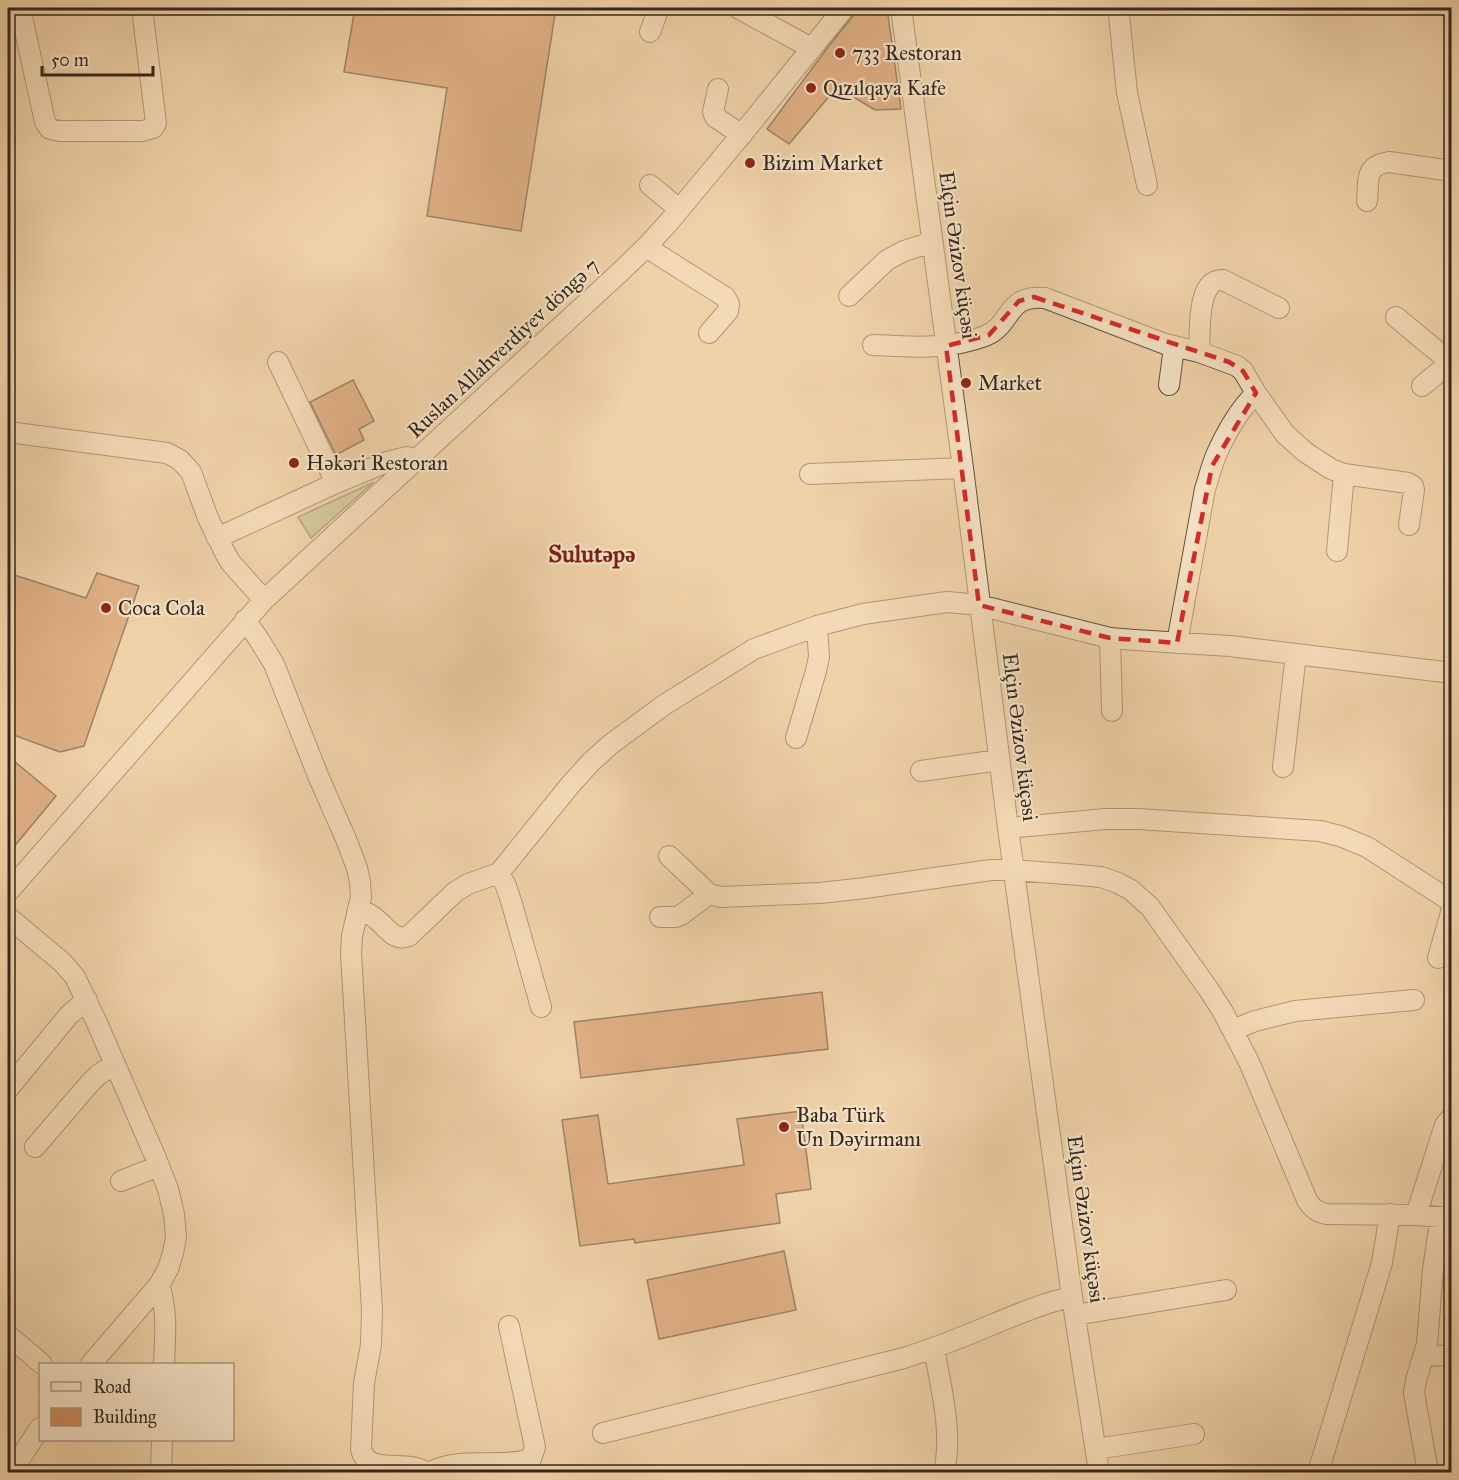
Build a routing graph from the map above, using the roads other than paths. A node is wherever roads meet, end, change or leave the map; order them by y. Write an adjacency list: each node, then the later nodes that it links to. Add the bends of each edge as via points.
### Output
1 (20, 8): 2 (street, via 45,122 50,129 143,131 156,123)
2 (142, 8)
3 (658, 8): 8 (street)
4 (738, 8): 9 (street)
5 (844, 8): 9 (street, Ruslan Allahverdiyev döngə 7)
6 (901, 8): 17 (street, Elçin Əzizov küçəsi)
7 (1117, 8): 14 (street, via 1127,93)
8 (651, 32)
9 (812, 48): 11 (street, Ruslan Allahverdiyev döngə 7)
10 (718, 89): 11 (street, via 715,117)
11 (742, 135): 16 (street, Ruslan Allahverdiyev döngə 7)
12 (1452, 171): 15 (street, via 1380,164 1370,173)
13 (650, 185): 16 (street)
14 (1147, 185)
15 (1367, 201)
16 (680, 209): 18 (street, Ruslan Allahverdiyev döngə 7)
17 (932, 242): 19 (street, via 887,260); 24 (street, Elçin Əzizov küçəsi)
18 (646, 247): 22 (street, via 729,303 728,311); 33 (street, Ruslan Allahverdiyev döngə 7)
19 (849, 296)
20 (1279, 308): 26 (street, via 1223,280 1215,280 1202,306)
21 (1396, 317): 27 (street)
22 (709, 333)
23 (873, 345): 24 (street)
24 (946, 346): 25 (street, via 989,335 1019,301 1034,297); 34 (street, Elçin Əzizov küçəsi)
25 (1174, 347): 26 (street); 29 (street)
26 (1199, 352): 31 (street, via 1237,366)
27 (1451, 361): 30 (street)
28 (279, 362): 37 (street)
29 (1169, 385)
30 (1422, 386)
31 (1256, 393): 36 (street, via 1294,443); 46 (street, via 1238,416 1212,466)
32 (8, 432): 39 (street, via 167,453 191,472)
33 (418, 459): 37 (street, via 397,459); 41 (street, Ruslan Allahverdiyev döngə 7)
34 (963, 468): 35 (street); 42 (street, Elçin Əzizov küçəsi)
35 (810, 474)
36 (1344, 474): 38 (street, via 1413,486); 40 (street)
37 (336, 483): 39 (street)
38 (1409, 525)
39 (217, 538): 41 (street, via 231,563)
40 (1337, 551)
41 (264, 600): 43 (street, Ruslan Allahverdiyev döngə 7)
42 (979, 605): 44 (street, via 947,602 863,614); 45 (street); 51 (street, Elçin Əzizov küçəsi)
43 (245, 620): 58 (street, Ruslan Allahverdiyev döngə 7); 61 (street, via 274,664 346,839 360,882)
44 (817, 626): 50 (street, via 819,657); 57 (street, via 754,649 664,705 611,744 591,762)
45 (1110, 638): 46 (street); 49 (street)
46 (1177, 643): 47 (street)
47 (1296, 654): 48 (street); 52 (street)
48 (1452, 673)
49 (1112, 711)
50 (796, 738)
51 (999, 760): 53 (street); 54 (street, Elçin Əzizov küçəsi)
52 (1282, 767)
53 (921, 771)
54 (1008, 828): 56 (street, Elçin Əzizov küçəsi); 60 (street, via 1138,819 1320,831 1367,848)
55 (669, 856): 59 (street)
56 (1013, 870): 59 (street, via 820,892 721,897); 69 (street, via 1101,877 1131,890 1150,907); 81 (street, Elçin Əzizov küçəsi)
57 (499, 873): 61 (street, via 455,892 409,936 402,938); 68 (street, via 512,904)
58 (8, 892)
59 (709, 894): 64 (street, via 681,915)
60 (1452, 902)
61 (358, 909): 97 (street, via 351,953 372,1310 360,1449 367,1461 375,1464 411,1467)
62 (1452, 909): 65 (street)
63 (8, 917): 66 (street, via 62,962)
64 (660, 917)
65 (1438, 958)
66 (87, 1000): 70 (street); 71 (street, via 69,1015)
67 (1414, 1000): 69 (street, via 1295,1011)
68 (541, 1007)
69 (1233, 1030): 76 (street, via 1312,1208 1327,1214)
70 (115, 1064): 73 (street, via 90,1083); 74 (street)
71 (8, 1089)
72 (1452, 1117): 77 (street, via 1445,1125)
73 (35, 1147)
74 (159, 1166): 75 (street); 79 (street, via 174,1214 176,1237 168,1269)
75 (121, 1181)
76 (1390, 1214): 77 (street); 101 (street, via 1382,1263)
77 (1416, 1215): 78 (street)
78 (1446, 1217): 85 (street, via 1433,1269)
79 (159, 1285): 88 (street); 89 (street, via 166,1311)
80 (1226, 1290): 81 (street)
81 (1074, 1306): 84 (street, via 1058,1300); 94 (street, Elçin Əzizov küçəsi)
82 (509, 1326): 98 (street, via 535,1448 531,1459 456,1464)
83 (8, 1335): 87 (street)
84 (934, 1348): 91 (street); 99 (street, via 947,1439)
85 (1425, 1355): 86 (street); 102 (street, via 1414,1393)
86 (1452, 1356)
87 (40, 1363)
88 (93, 1363)
89 (164, 1363)
90 (39, 1430): 95 (street)
91 (603, 1433)
92 (1194, 1434): 94 (street)
93 (162, 1441): 96 (street)
94 (1096, 1449): 100 (street, Elçin Əzizov küçəsi)
95 (11, 1473)
96 (161, 1473)
97 (425, 1473)
98 (431, 1473)
99 (944, 1473)
100 (1099, 1473)
101 (1318, 1473)
102 (1428, 1473)

